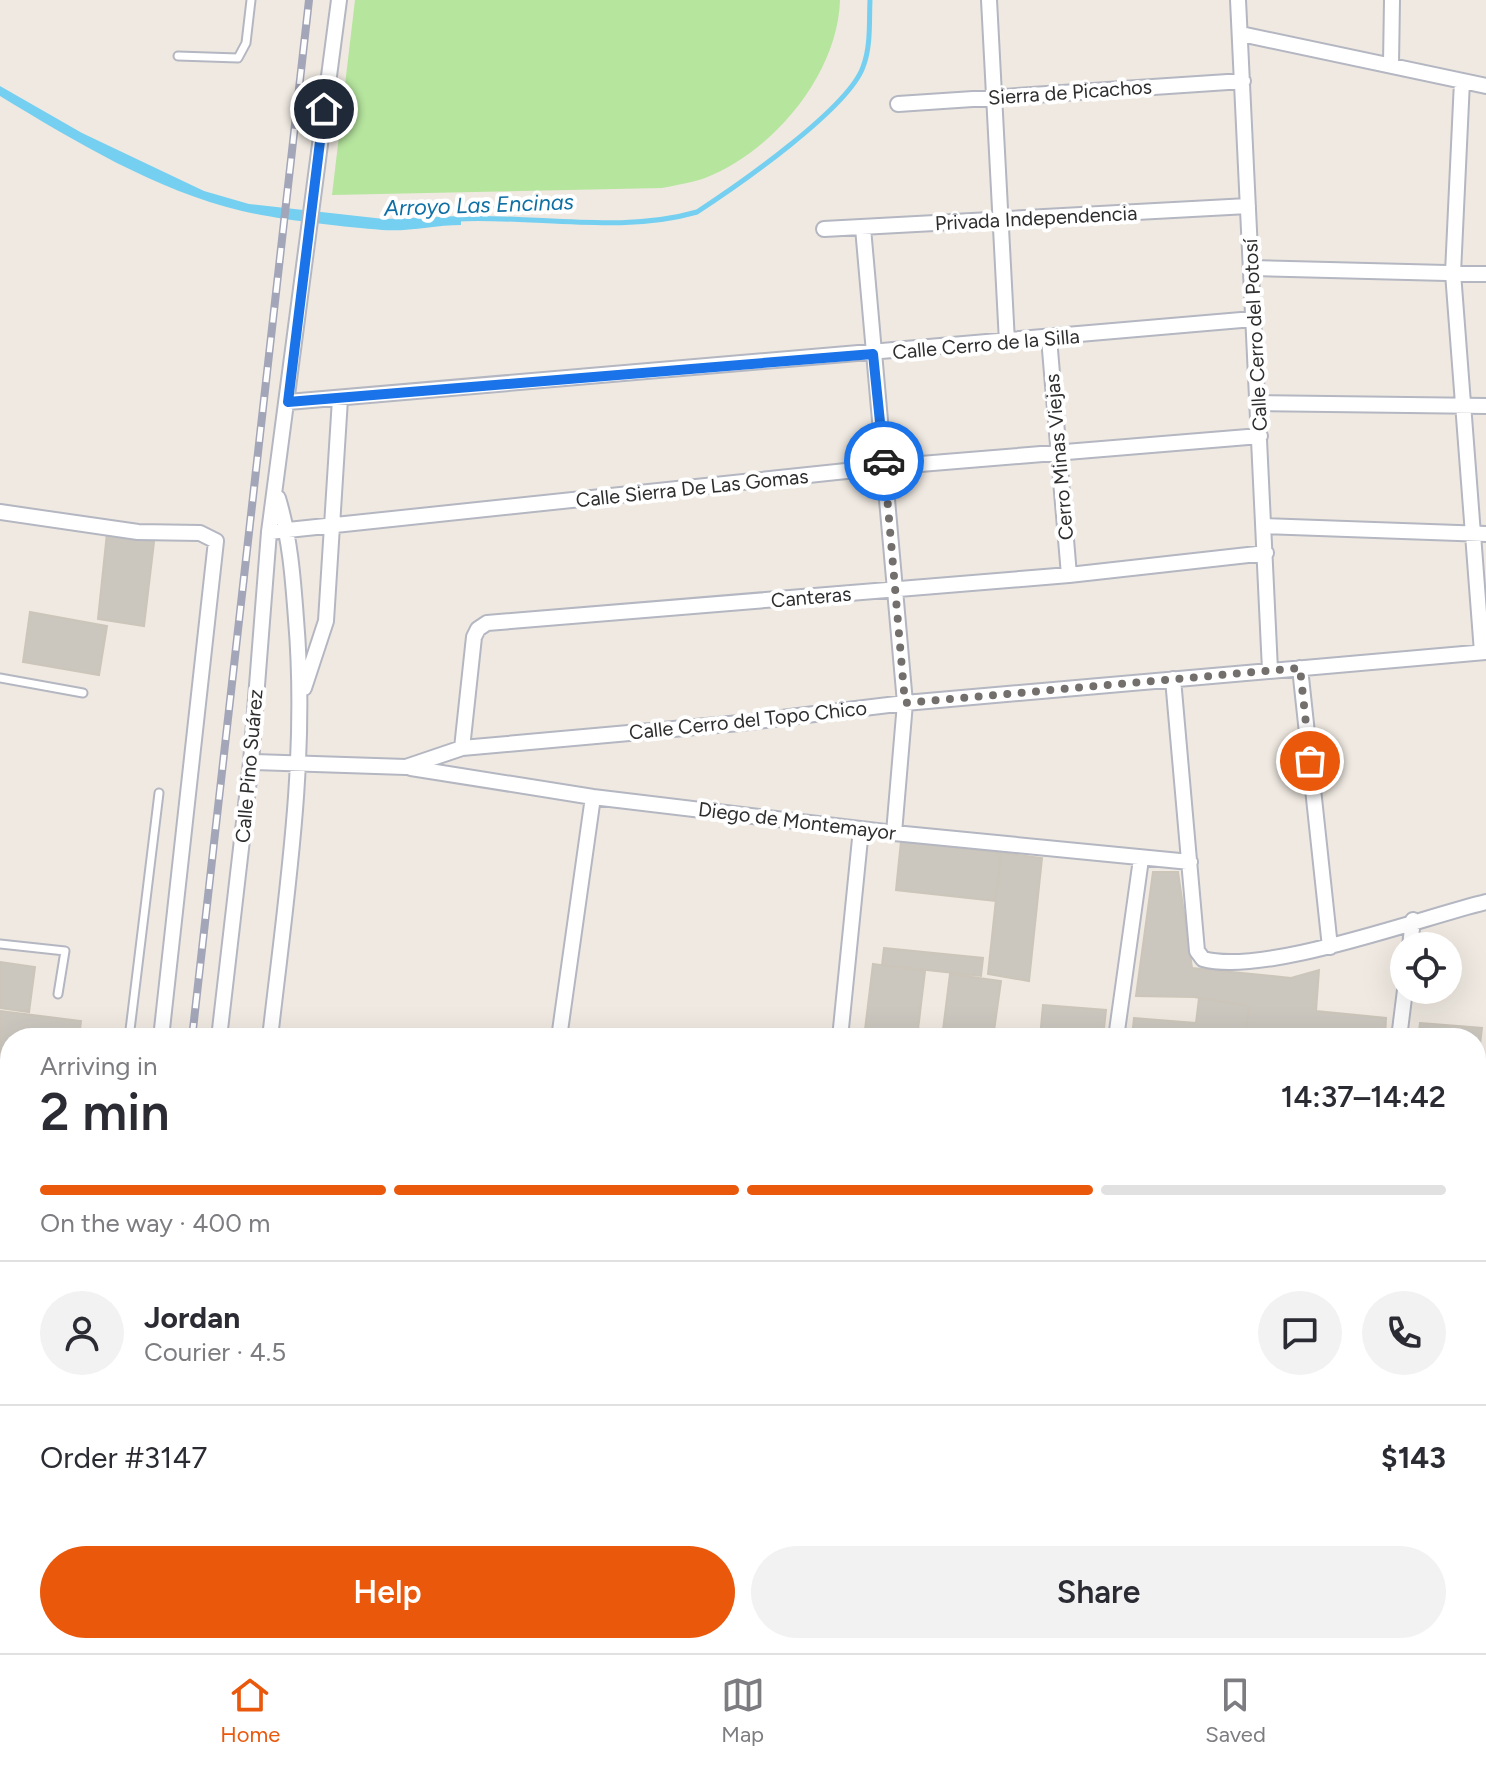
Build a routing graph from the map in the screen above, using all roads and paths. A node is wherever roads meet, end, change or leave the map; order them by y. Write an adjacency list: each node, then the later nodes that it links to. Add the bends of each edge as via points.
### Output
1 (251, 0): 7 (lane, via 246,43 238,58)
2 (339, 0): 26 (street, Calle Pino Suárez)
3 (989, 0): 12 (street)
4 (1238, 0): 6 (street, Calle Cerro del Potosí)
5 (1392, 0): 8 (street)
6 (1241, 34): 8 (street); 9 (street, Calle Cerro del Potosí)
7 (178, 56)
8 (1391, 64): 10 (street)
9 (1243, 81): 12 (street, Sierra de Picachos); 14 (street, Calle Cerro del Potosí)
10 (1462, 81): 11 (street); 19 (street)
11 (1486, 86)
12 (994, 97): 13 (street, Sierra de Picachos); 15 (street)
13 (898, 104)
14 (1248, 206): 15 (street, Privada Independencia); 18 (street, Calle Cerro del Potosí)
15 (1001, 219): 16 (street, Privada Independencia); 23 (street)
16 (863, 228): 17 (street, Privada Independencia); 24 (street)
17 (824, 229)
18 (1250, 268): 19 (street); 21 (street, Calle Cerro del Potosí)
19 (1453, 273): 20 (street); 28 (street)
20 (1486, 274)
21 (1253, 319): 22 (street, Calle Cerro de la Silla); 27 (street, Calle Cerro del Potosí)
22 (1049, 338): 23 (street, Calle Cerro de la Silla); 31 (street, Cerro Minas Viejas)
23 (1007, 342): 24 (street, Calle Cerro de la Silla)
24 (873, 354): 25 (street, Calle Cerro de la Silla); 32 (street)
25 (340, 399): 26 (street, Calle Cerro de la Silla); 35 (street, Calle Pino Suárez)
26 (288, 402): 33 (street, Calle Pino Suárez)
27 (1257, 403): 28 (street); 30 (street, Calle Cerro del Potosí)
28 (1461, 405): 29 (street); 39 (street)
29 (1486, 406)
30 (1260, 436): 31 (street, Calle Sierra De Las Gomas); 36 (street, Calle Cerro del Potosí)
31 (1059, 455): 32 (street, Calle Sierra De Las Gomas); 41 (street, Cerro Minas Viejas)
32 (884, 467): 35 (street, Calle Sierra De Las Gomas); 42 (street)
33 (276, 494): 37 (street, Calle Pino Suárez); 38 (street, Calle Pino Suárez)
34 (0, 512): 69 (street, via 138,532 208,534 216,541)
35 (335, 522): 37 (street, Calle Sierra De Las Gomas); 49 (street, Calle Pino Suárez, via 325,630)
36 (1265, 526): 39 (street); 40 (street, Calle Cerro del Potosí)
37 (287, 529): 38 (street, Calle Sierra De Las Gomas); 49 (street, Calle Pino Suárez)
38 (269, 532): 52 (street, Calle Pino Suárez)
39 (1480, 534): 43 (street)
40 (1266, 553): 41 (street, Canteras); 45 (street, Calle Cerro del Potosí)
41 (1069, 575): 42 (street, Canteras)
42 (895, 588): 50 (street); 51 (street, Canteras, via 487,623 474,637)
43 (1484, 652): 44 (street, Calle Cerro del Topo Chico)
44 (1300, 668): 45 (street, Calle Cerro del Topo Chico); 65 (street)
45 (1270, 670): 47 (street, Calle Cerro del Topo Chico)
46 (0, 678): 48 (lane)
47 (1173, 679): 50 (street, Calle Cerro del Topo Chico); 60 (street)
48 (83, 693)
49 (302, 693): 53 (street, Calle Pino Suárez)
50 (905, 703): 51 (street, Calle Cerro del Topo Chico); 58 (street)
51 (462, 748): 54 (street, Calle Cerro del Topo Chico)
52 (251, 762): 53 (street, Calle Cerro del Topo Chico); 70 (street, Calle Pino Suárez)
53 (301, 763): 54 (street, Calle Cerro del Topo Chico); 71 (street, Calle Pino Suárez)
54 (406, 767): 56 (street, Diego de Montemayor)
55 (159, 793): 68 (lane)
56 (593, 797): 57 (street, Diego de Montemayor); 72 (street)
57 (861, 829): 58 (street, Diego de Montemayor); 73 (street)
58 (894, 833): 59 (street, Diego de Montemayor)
59 (1141, 859): 60 (street, Diego de Montemayor); 74 (street)
60 (1190, 862): 65 (street, via 1197,951 1203,959 1263,959)
61 (1486, 902): 62 (street)
62 (1413, 920): 63 (street); 65 (street)
63 (1412, 932)
64 (0, 944): 66 (lane, via 65,951)
65 (1330, 947)
66 (58, 994)
67 (1403, 1004): 75 (street)
68 (130, 1028)
69 (162, 1028)
70 (220, 1028)
71 (271, 1028)
72 (560, 1028)
73 (841, 1028)
74 (1117, 1028)
75 (1400, 1028)

